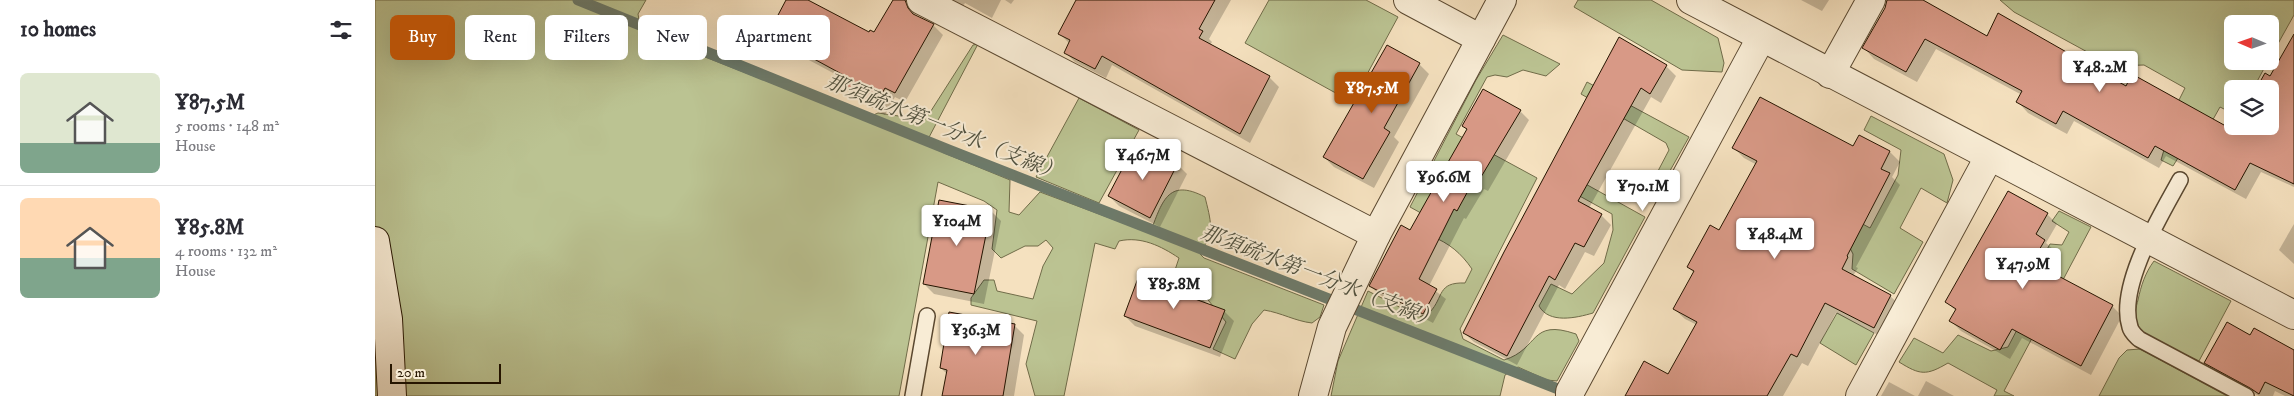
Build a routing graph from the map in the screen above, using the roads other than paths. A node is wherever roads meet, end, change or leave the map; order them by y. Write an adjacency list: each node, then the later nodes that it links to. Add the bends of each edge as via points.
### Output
1 (921, 0): 11 (street)
2 (1408, 0): 7 (street)
3 (1502, 0): 7 (street)
4 (1691, 0): 6 (street)
5 (1871, 0): 8 (street)
6 (1761, 38): 8 (street); 19 (street)
7 (1481, 39): 11 (street)
8 (1831, 74): 9 (street)
9 (1989, 156): 12 (street); 20 (street)
10 (2181, 180): 12 (lane)
11 (1376, 235): 18 (street, via 1332,327)
12 (2148, 239): 14 (street); 21 (lane, via 2132,280 2127,312 2130,329 2139,340)
13 (375, 241): 16 (street, via 388,319)
14 (2294, 315)
15 (927, 316): 17 (lane)
16 (392, 396)
17 (913, 396)
18 (1313, 396)
19 (1570, 396)
20 (1860, 396)
21 (2246, 396)

